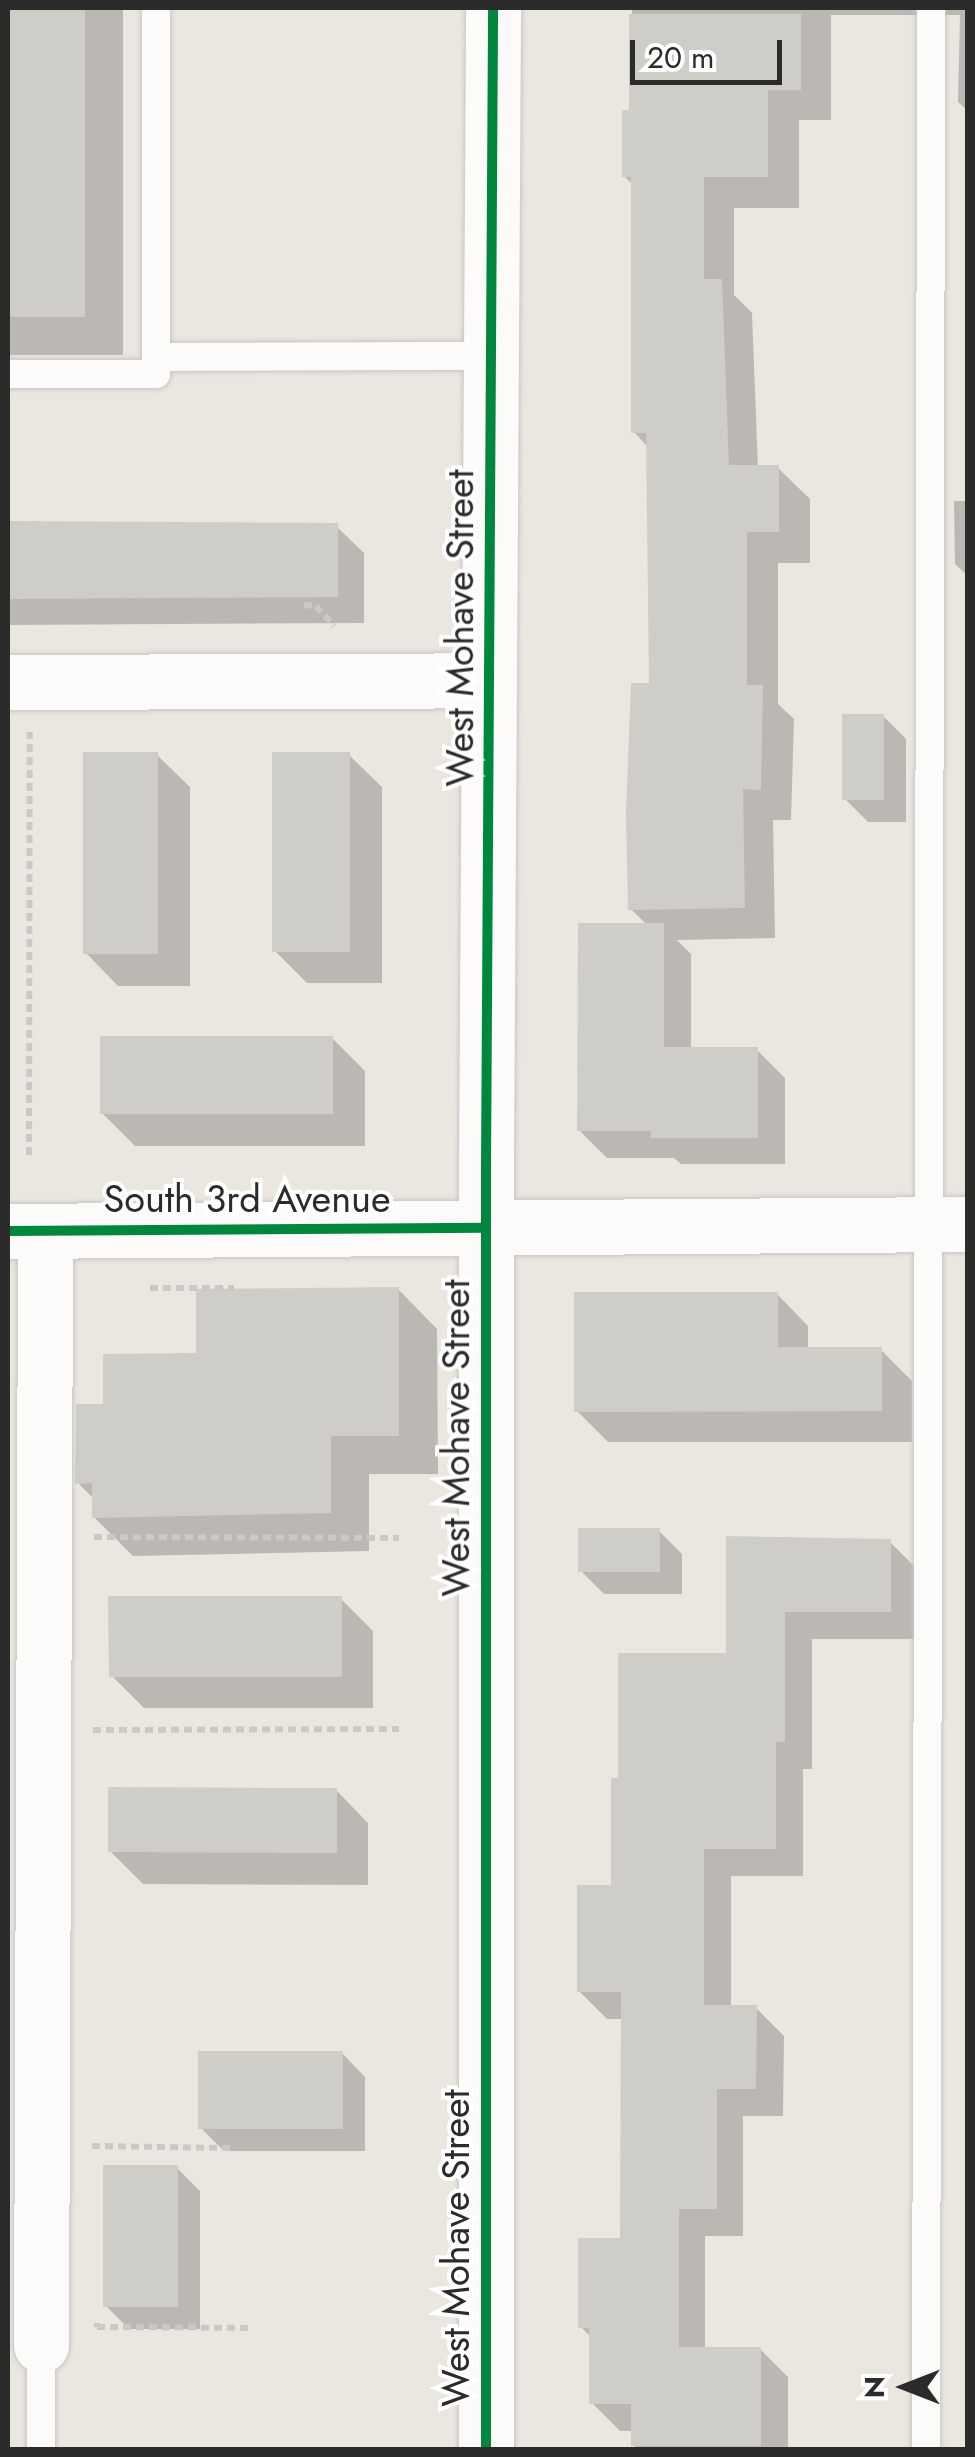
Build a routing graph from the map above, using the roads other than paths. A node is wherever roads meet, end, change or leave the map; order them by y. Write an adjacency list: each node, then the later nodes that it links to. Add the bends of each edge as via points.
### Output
1 (156, 8): 4 (lane)
2 (493, 8): 5 (street, West Mohave Street)
3 (931, 8): 9 (lane)
4 (156, 356): 5 (lane); 6 (lane, via 156,374)
5 (491, 356): 7 (street, West Mohave Street)
6 (8, 374)
7 (489, 680): 8 (street); 10 (street, West Mohave Street)
8 (19, 704)
9 (948, 1225): 10 (street, South 3rd Avenue); 15 (lane)
10 (486, 1228): 11 (street, South 3rd Avenue); 14 (street, West Mohave Street)
11 (26, 1231): 12 (street)
12 (40, 2345): 13 (lane)
13 (40, 2450)
14 (486, 2450)
15 (926, 2450)

